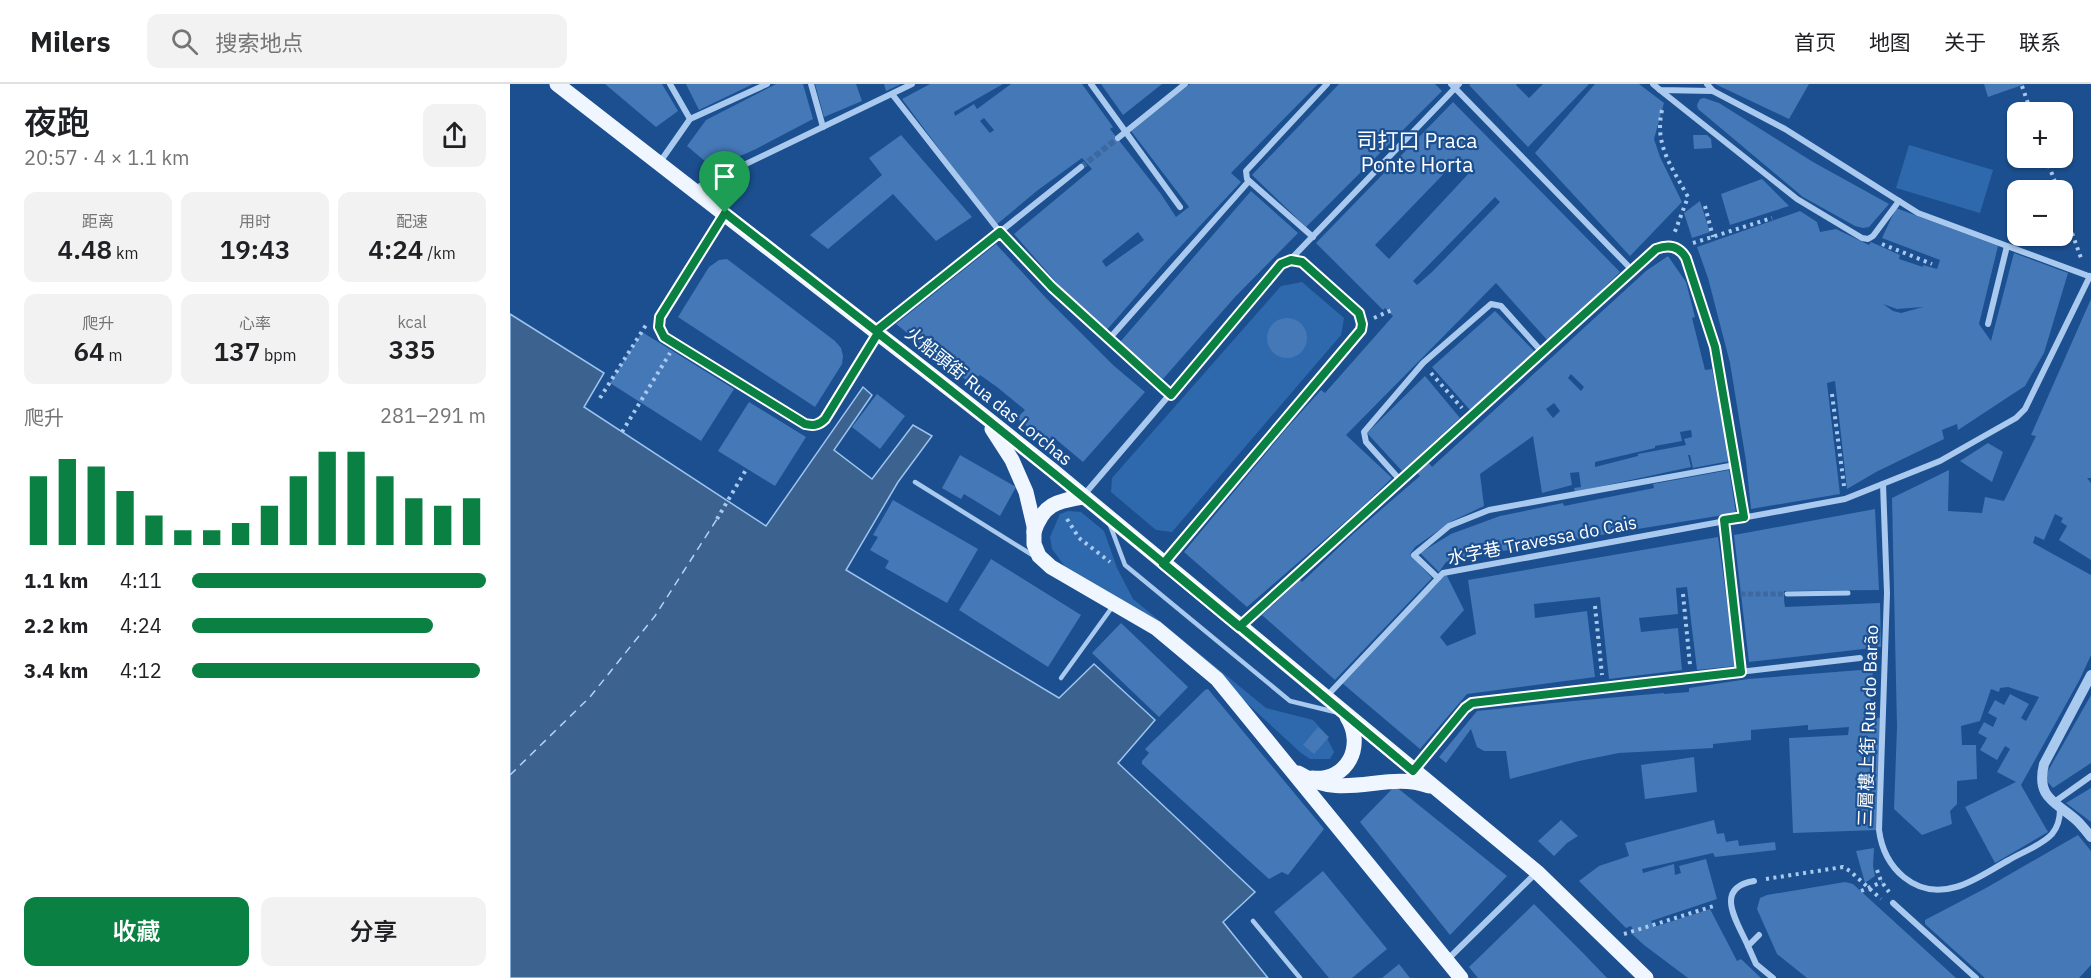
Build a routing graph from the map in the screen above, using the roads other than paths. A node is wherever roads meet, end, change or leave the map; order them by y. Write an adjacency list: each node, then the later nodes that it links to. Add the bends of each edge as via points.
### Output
1 (557, 84): 19 (main road, 火船頭街 Rua das Lorchas)
2 (670, 84): 15 (street)
3 (767, 84): 15 (street)
4 (811, 84): 16 (street)
5 (912, 84): 14 (street)
6 (1090, 84): 17 (street)
7 (1185, 84): 17 (street)
8 (1328, 84): 21 (street, via 1247,169)
9 (1653, 84): 12 (street)
10 (1707, 84): 13 (street)
11 (1455, 85): 27 (street); 30 (street)
12 (1660, 90): 13 (street); 23 (street, via 1797,199 1863,238 1873,236)
13 (1713, 92): 23 (street, via 1785,129)
14 (892, 94): 16 (street); 26 (street)
15 (690, 119): 19 (street)
16 (824, 127): 22 (street)
17 (1126, 132): 18 (street); 24 (street)
18 (1118, 138)
19 (660, 162): 22 (main road, 火船頭街 Rua das Lorchas)
20 (1081, 167): 26 (street)
21 (1249, 181): 27 (street); 34 (street)
22 (694, 189): 25 (main road, 火船頭街 Rua das Lorchas)
23 (1899, 201): 28 (street, via 1918,213)
24 (1180, 207)
25 (725, 213): 33 (main road, 火船頭街 Rua das Lorchas); 33 (lane, via 660,317 664,337 805,424 816,425 825,419)
26 (1000, 232): 33 (street); 34 (street)
27 (1313, 237): 29 (street)
28 (2007, 246): 31 (street); 32 (street)
29 (1291, 260): 36 (street, via 1281,264); 47 (street, via 1302,262 1359,313 1359,335)
30 (1633, 271): 35 (street); 38 (street, via 1656,249 1673,247 1686,258 1715,347)
31 (2090, 277): 41 (street, 水字巷 Travessa do Cais, via 2025,409 1940,461)
32 (1988, 324)
33 (877, 332): 37 (main road, 火船頭街 Rua das Lorchas)
34 (1109, 339): 36 (street)
35 (1542, 352): 39 (street); 39 (street, via 1501,306 1491,304 1423,363 1364,432 1366,442)
36 (1171, 395): 42 (street)
37 (970, 405): 42 (main road, 火船頭街 Rua das Lorchas); 46 (main road, via 994,430 1012,460 1026,492)
38 (1735, 465): 44 (street); 49 (street, via 1489,510 1449,526 1414,555)
39 (1401, 481): 53 (street)
40 (915, 482): 48 (lane)
41 (1883, 484): 44 (street, 水字巷 Travessa do Cais, via 1845,499); 65 (street, 三層樓上街 Rua do Barão, via 1887,593 1879,830 1887,859 1899,874 1916,885 1946,889 1965,884 2044,841 2056,828)
42 (1083, 496): 43 (main road, 火船頭街 Rua das Lorchas); 46 (main road, via 1056,502 1038,520)
43 (1107, 517): 47 (main road, 火船頭街 Rua das Lorchas); 59 (lane, via 1125,565 1290,702)
44 (1744, 517): 45 (street, 水字巷 Travessa do Cais)
45 (1724, 520): 49 (street, 水字巷 Travessa do Cais, via 1443,573); 55 (street)
46 (1034, 532): 48 (main road, via 1039,556)
47 (1163, 564): 53 (main road, 火船頭街 Rua das Lorchas)
48 (1051, 567): 52 (main road)
49 (1438, 578): 58 (street, 水字巷 Travessa do Cais)
50 (1848, 593): 51 (street)
51 (1787, 594)
52 (1114, 604): 57 (lane); 60 (main road, via 1156,628 1217,679)
53 (1239, 627): 58 (main road, 火船頭街 Rua das Lorchas)
54 (1860, 658): 55 (street)
55 (1741, 672): 61 (street, via 1472,703)
56 (2091, 675): 65 (street, via 2044,764 2045,792)
57 (1061, 678)
58 (1326, 698): 59 (main road, 火船頭街 Rua das Lorchas)
59 (1346, 714): 61 (main road, 火船頭街 Rua das Lorchas); 62 (main road, via 1355,737 1349,762 1328,777)
60 (1285, 762): 62 (main road); 73 (main road)
61 (1413, 771): 64 (main road, 火船頭街 Rua das Lorchas)
62 (1303, 776): 64 (main road, via 1331,786 1403,782)
63 (2091, 776): 65 (street)
64 (1435, 788): 67 (main road, 火船頭街 Rua das Lorchas)
65 (2056, 806): 66 (street)
66 (2091, 837)
67 (1537, 872): 73 (street); 76 (main road, 火船頭街 Rua das Lorchas)
68 (1754, 881): 72 (street, via 1737,886 1730,899)
69 (1893, 903): 78 (street)
70 (1253, 921): 74 (lane)
71 (1759, 935): 72 (street)
72 (1748, 946): 77 (street, via 1756,964)
73 (1446, 960): 75 (main road)
74 (1300, 978)
75 (1461, 978)
76 (1646, 978)
77 (1773, 978)
78 (1976, 978)

